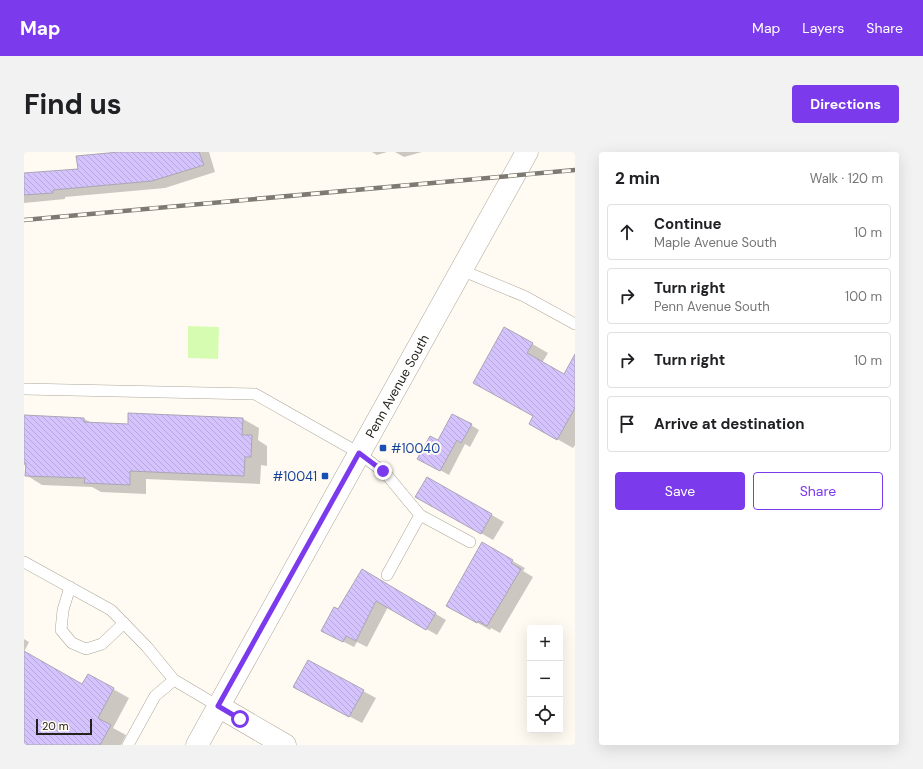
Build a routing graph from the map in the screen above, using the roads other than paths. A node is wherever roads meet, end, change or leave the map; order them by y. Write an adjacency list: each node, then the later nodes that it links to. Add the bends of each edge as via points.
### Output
1 (527, 152): 2 (main road, Penn Avenue South)
2 (461, 270): 3 (lane, via 524,296); 5 (main road, Penn Avenue South)
3 (575, 324)
4 (24, 389): 5 (lane, via 255,394)
5 (359, 453): 6 (lane, via 386,474); 13 (main road, Penn Avenue South)
6 (420, 516): 7 (lane); 9 (lane)
7 (470, 542)
8 (24, 562): 10 (lane)
9 (387, 575)
10 (70, 587): 11 (lane, via 111,610); 11 (lane, via 63,610 61,630 72,643 86,649 102,644)
11 (124, 623): 12 (lane)
12 (174, 680): 13 (lane); 14 (lane, via 155,696)
13 (218, 706): 15 (main road, Penn Avenue South); 16 (main road)
14 (128, 745)
15 (197, 745)
16 (285, 745)

